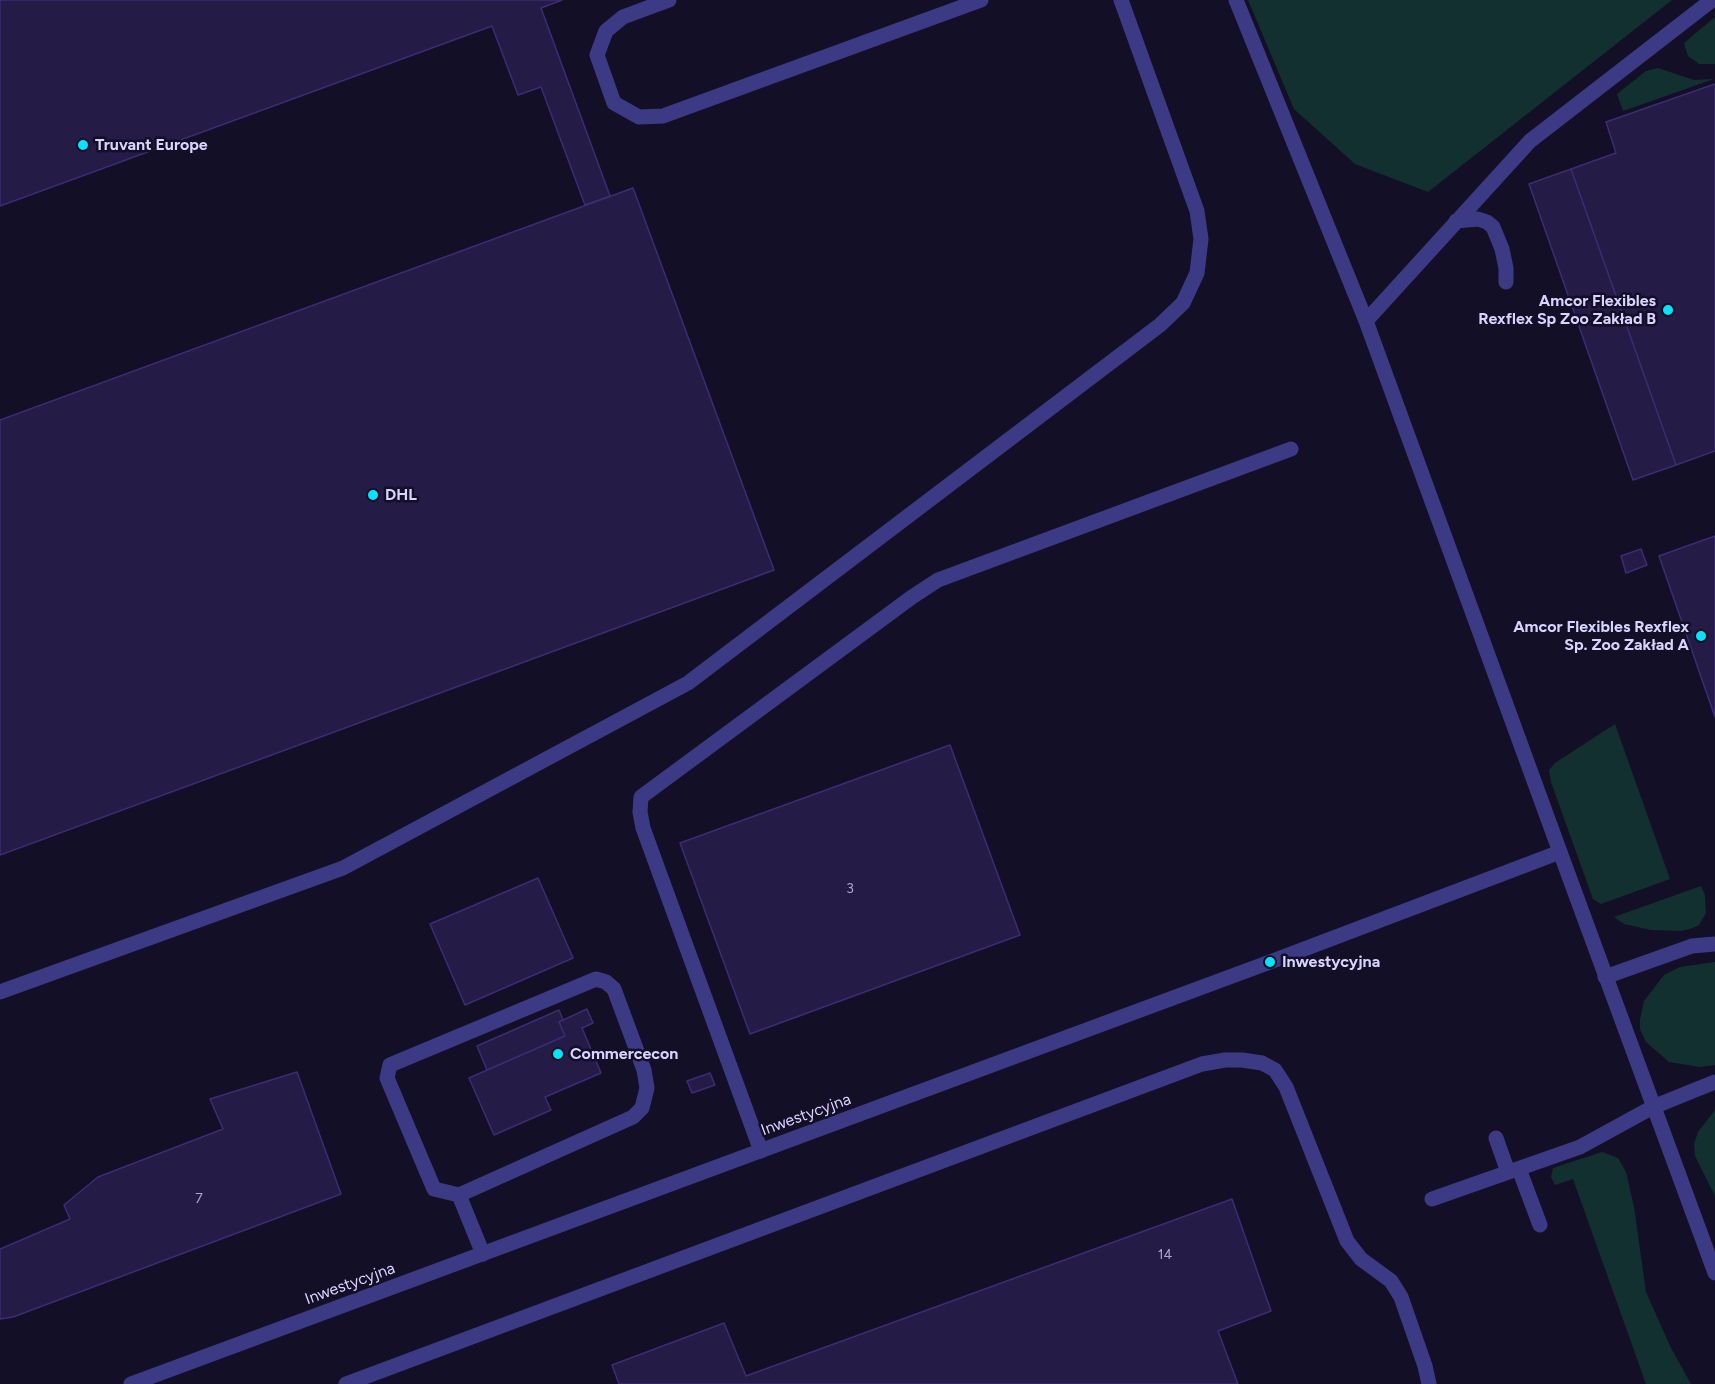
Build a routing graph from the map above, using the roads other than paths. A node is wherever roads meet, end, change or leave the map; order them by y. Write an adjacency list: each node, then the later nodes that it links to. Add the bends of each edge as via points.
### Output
1 (669, 0): 2 (street, via 623,17 606,31 597,55 614,102 639,117 663,116)
2 (981, 0)
3 (1121, 0): 13 (street, via 1197,211 1202,239 1197,273 1188,293 1160,325 688,683 343,868)
4 (1236, 0): 8 (street)
5 (1712, 0): 6 (street, via 1530,141)
6 (1456, 221): 7 (street, via 1478,219 1493,227 1502,249); 8 (street)
7 (1506, 282)
8 (1366, 321): 10 (street)
9 (1291, 449): 17 (street, via 938,580 641,797 643,828)
10 (1560, 852): 12 (street); 17 (street, Inwestycyjna)
11 (1715, 944): 12 (street, via 1692,946)
12 (1605, 977): 15 (street)
13 (0, 992)
14 (1715, 1082): 15 (street)
15 (1653, 1107): 18 (street, via 1581,1147); 23 (street)
16 (1496, 1138): 18 (street)
17 (761, 1151): 22 (street, Inwestycyjna)
18 (1514, 1170): 20 (street); 21 (street)
19 (459, 1195): 19 (street, via 434,1189 387,1078 390,1065 596,979 606,982 614,989 645,1070 647,1088 642,1108 633,1117); 22 (street)
20 (1432, 1199)
21 (1540, 1225)
22 (483, 1254): 24 (street, Inwestycyjna)
23 (1715, 1272)
24 (130, 1384)
25 (346, 1384): 26 (street, via 1191,1069 1242,1060 1275,1070 1286,1087 1347,1241 1361,1259 1390,1281 1401,1297)
26 (1429, 1384)

